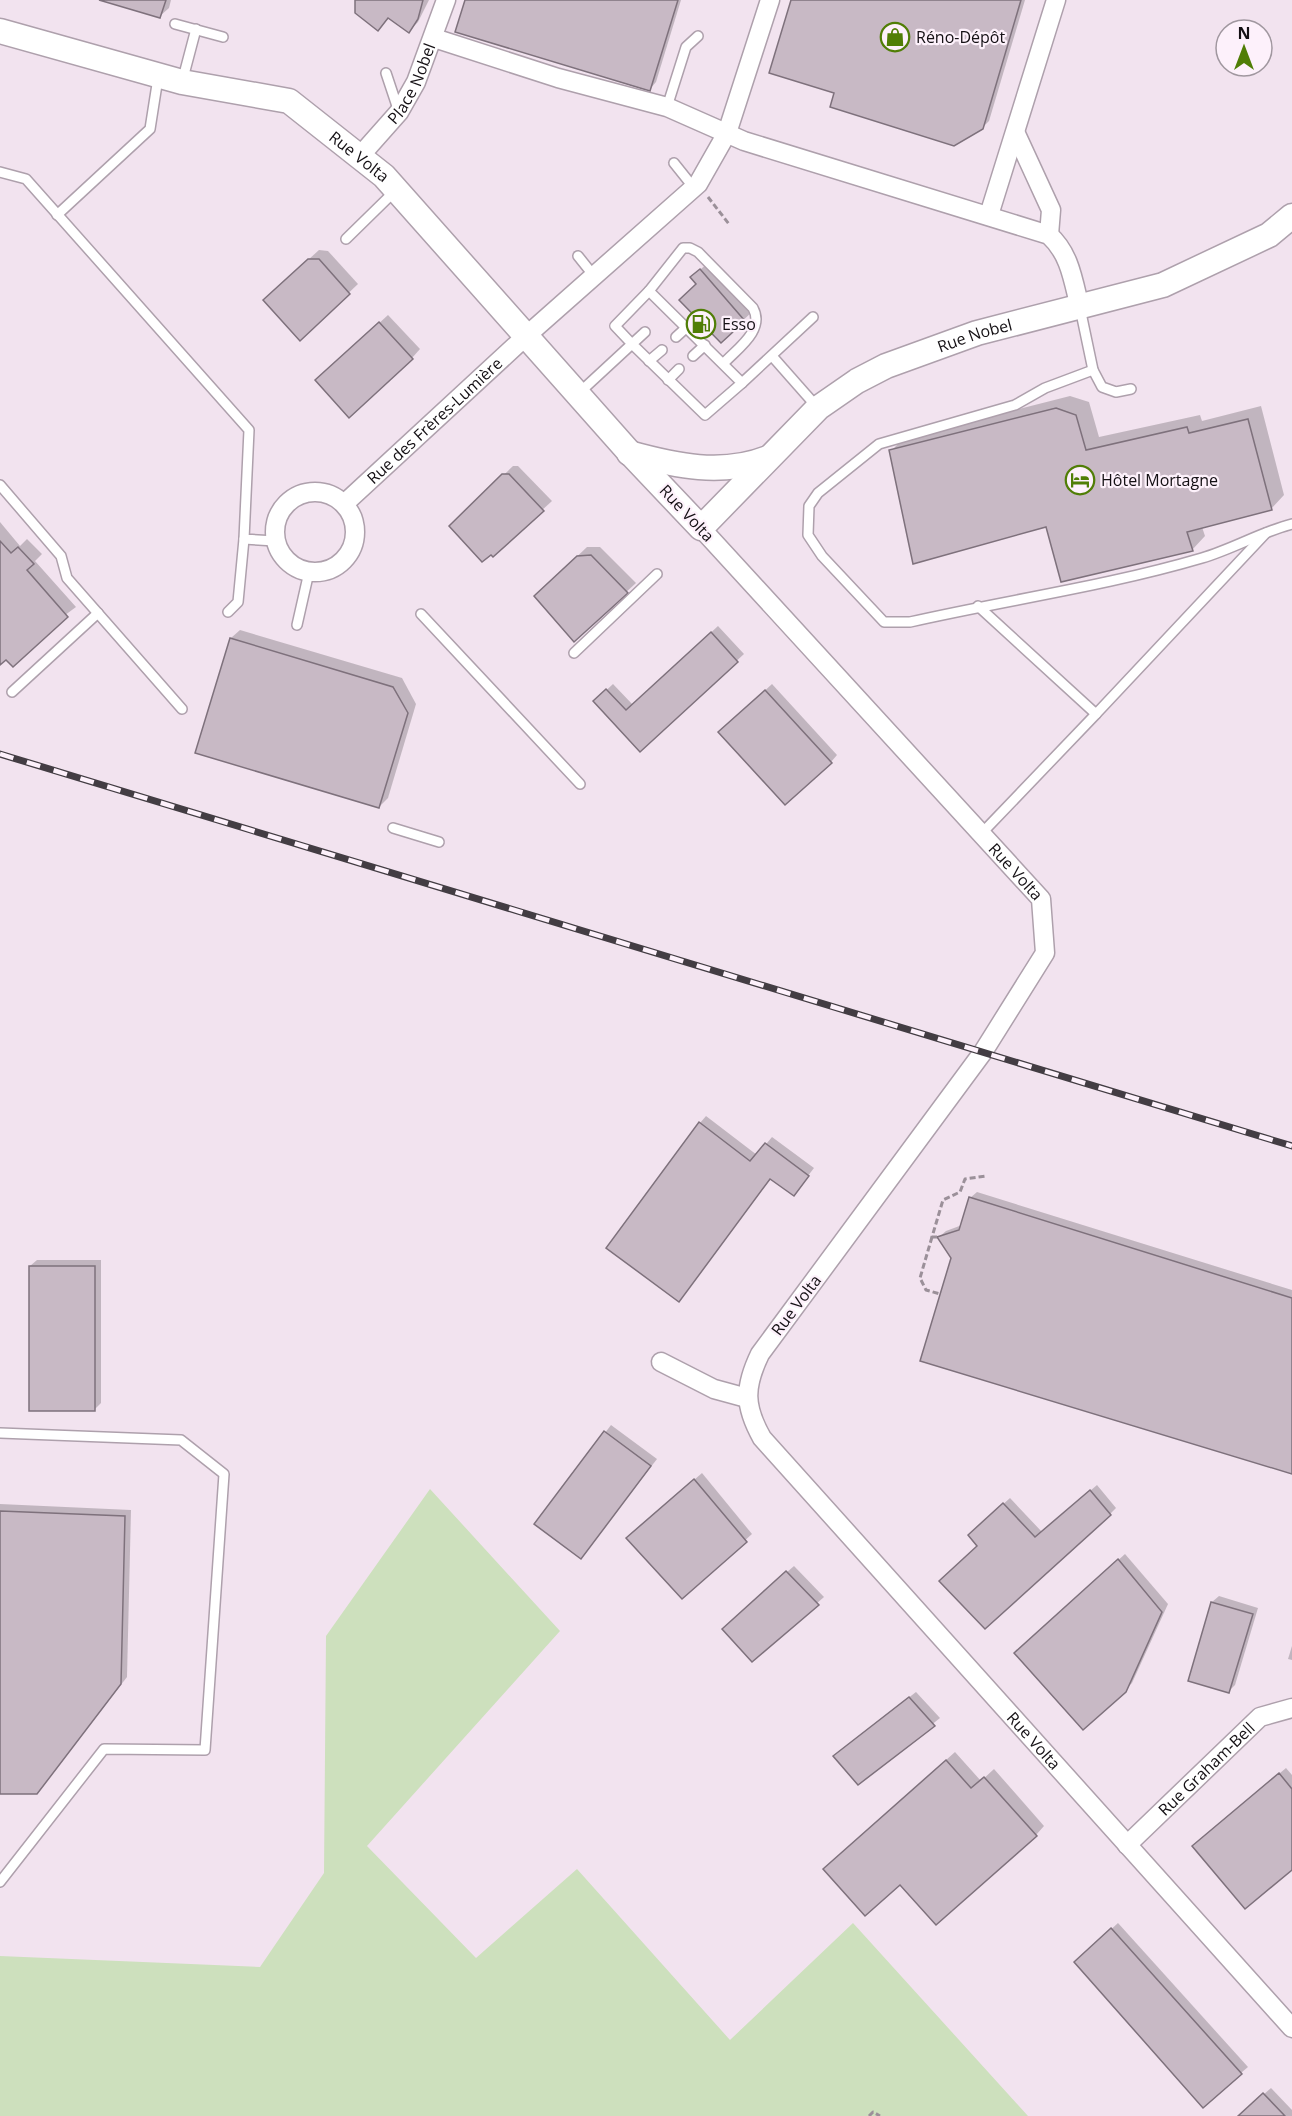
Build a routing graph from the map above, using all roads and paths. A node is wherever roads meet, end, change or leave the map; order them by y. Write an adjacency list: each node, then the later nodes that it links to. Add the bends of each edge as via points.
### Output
1 (446, 0): 9 (street, Place Nobel)
2 (770, 0): 15 (street, Rue des Frères-Lumière)
3 (1056, 0): 16 (street)
4 (175, 24): 5 (lane)
5 (196, 29): 8 (lane); 12 (lane)
6 (0, 31): 11 (street, Rue Volta)
7 (698, 36): 13 (lane, via 686,47)
8 (223, 37)
9 (434, 38): 13 (street, via 558,78); 14 (street, Place Nobel)
10 (387, 73): 14 (lane)
11 (159, 75): 12 (street, Rue Volta); 22 (lane, via 150,129)
12 (182, 82): 17 (street, Rue Volta, via 289,101)
13 (667, 107): 15 (street)
14 (399, 112): 17 (street, Place Nobel)
15 (727, 133): 20 (street, Rue des Frères-Lumière); 23 (street)
16 (1016, 134): 23 (street); 26 (street, via 1051,210)
17 (360, 156): 21 (street, Rue Volta)
18 (674, 164): 20 (lane)
19 (0, 172): 22 (lane, via 26,179)
20 (696, 186): 25 (path); 29 (street, Rue des Frères-Lumière)
21 (396, 190): 27 (lane); 37 (street, Rue Volta)
22 (57, 214): 60 (lane, via 249,430)
23 (989, 215): 26 (street)
24 (1292, 216): 31 (street, Rue Nobel, via 1269,235 1184,276)
25 (729, 224)
26 (1049, 235): 31 (street, via 1068,260)
27 (346, 239)
28 (578, 256): 29 (lane)
29 (594, 276): 37 (street, Rue des Frères-Lumière)
30 (649, 291): 32 (lane); 39 (lane, via 615,326); 45 (lane, via 683,248 698,252 753,308 758,318 756,328)
31 (1080, 308): 47 (lane); 52 (street, Rue Nobel, via 926,349 857,381)
32 (669, 310): 34 (lane); 35 (lane)
33 (813, 317): 43 (lane)
34 (661, 318)
35 (687, 327): 38 (lane); 40 (lane)
36 (645, 332): 39 (lane)
37 (525, 337): 51 (street, Rue Volta); 56 (street, Rue des Frères-Lumière)
38 (676, 337)
39 (632, 344): 44 (lane); 51 (lane)
40 (705, 345): 42 (lane); 45 (lane)
41 (662, 350): 44 (lane)
42 (693, 356)
43 (772, 356): 49 (lane); 52 (lane)
44 (649, 361): 48 (lane)
45 (724, 363): 49 (lane)
46 (679, 369): 48 (lane)
47 (1093, 370): 50 (lane, via 1102,387 1116,392); 64 (lane, via 1015,405 879,444 818,493 809,506 808,535 822,556 884,622 910,622)
48 (668, 380): 49 (lane, via 705,415)
49 (742, 383)
50 (1131, 389)
51 (577, 395): 53 (street, Rue Volta)
52 (818, 408): 54 (street, Rue Nobel)
53 (629, 453): 54 (street, via 673,465 715,468 748,466); 58 (street, Rue Volta)
54 (773, 456): 58 (street, Rue Nobel)
55 (0, 485): 66 (lane, via 61,556 67,578)
56 (344, 504): 61 (street, via 320,492 306,492 293,498 276,519); 62 (street, via 355,527 350,553 330,570)
57 (1292, 524): 59 (lane)
58 (701, 528): 75 (street, Rue Volta)
59 (1270, 530): 64 (lane, via 1203,558); 72 (lane)
60 (244, 539): 61 (lane); 65 (lane, via 238,602)
61 (275, 541): 62 (street, via 287,562)
62 (309, 572): 68 (lane)
63 (657, 574): 69 (lane)
64 (978, 606): 72 (lane)
65 (228, 612)
66 (98, 613): 70 (lane); 71 (lane)
67 (421, 614): 73 (lane)
68 (297, 626)
69 (574, 653)
70 (12, 692)
71 (182, 709)
72 (1096, 714): 75 (lane)
73 (580, 784)
74 (393, 828): 76 (lane)
75 (981, 834): 82 (street, Rue Volta, via 1041,899 1045,953 983,1052 760,1354 750,1374)
76 (439, 843)
77 (986, 1176): 78 (path, via 965,1179 960,1192 943,1200)
78 (932, 1237): 79 (path); 80 (path, via 920,1278 926,1290)
79 (938, 1237)
80 (940, 1294)
81 (661, 1362): 82 (street, via 705,1385)
82 (747, 1398): 85 (street, Rue Volta, via 752,1420 762,1438)
83 (0, 1433): 86 (lane, via 181,1440 224,1474 205,1750 104,1749)
84 (1292, 1708): 85 (street, Rue Graham-Bell, via 1260,1717)
85 (1127, 1845): 87 (street, Rue Volta)
86 (0, 1882)
87 (1292, 2028)
88 (868, 2116): 89 (path, via 873,2112)
89 (880, 2116)

